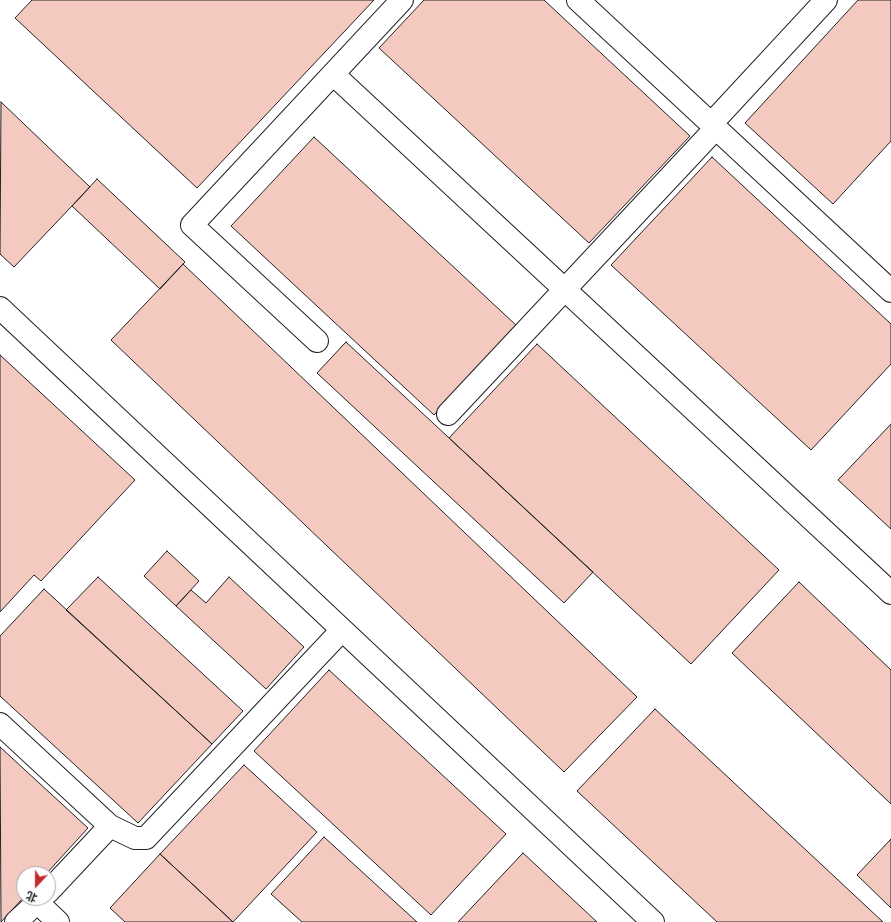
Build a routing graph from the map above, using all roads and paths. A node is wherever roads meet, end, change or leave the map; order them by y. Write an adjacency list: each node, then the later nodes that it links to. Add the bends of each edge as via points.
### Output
1 (402, 0): 4 (street)
2 (578, 0): 5 (street)
3 (826, 0): 5 (street)
4 (333, 74): 6 (street); 9 (street, via 192,225)
5 (713, 126): 6 (street); 7 (street)
6 (565, 289): 10 (street); 11 (street)
7 (891, 291)
8 (0, 308): 12 (street)
9 (317, 341)
10 (448, 414)
11 (891, 592)
12 (342, 630): 14 (street, via 146,838 135,838); 20 (street)
13 (0, 724): 14 (street)
14 (110, 826): 15 (street)
15 (56, 884)
16 (34, 906): 18 (street)
17 (48, 906): 19 (street)
18 (16, 922)
19 (58, 922)
20 (653, 922)

